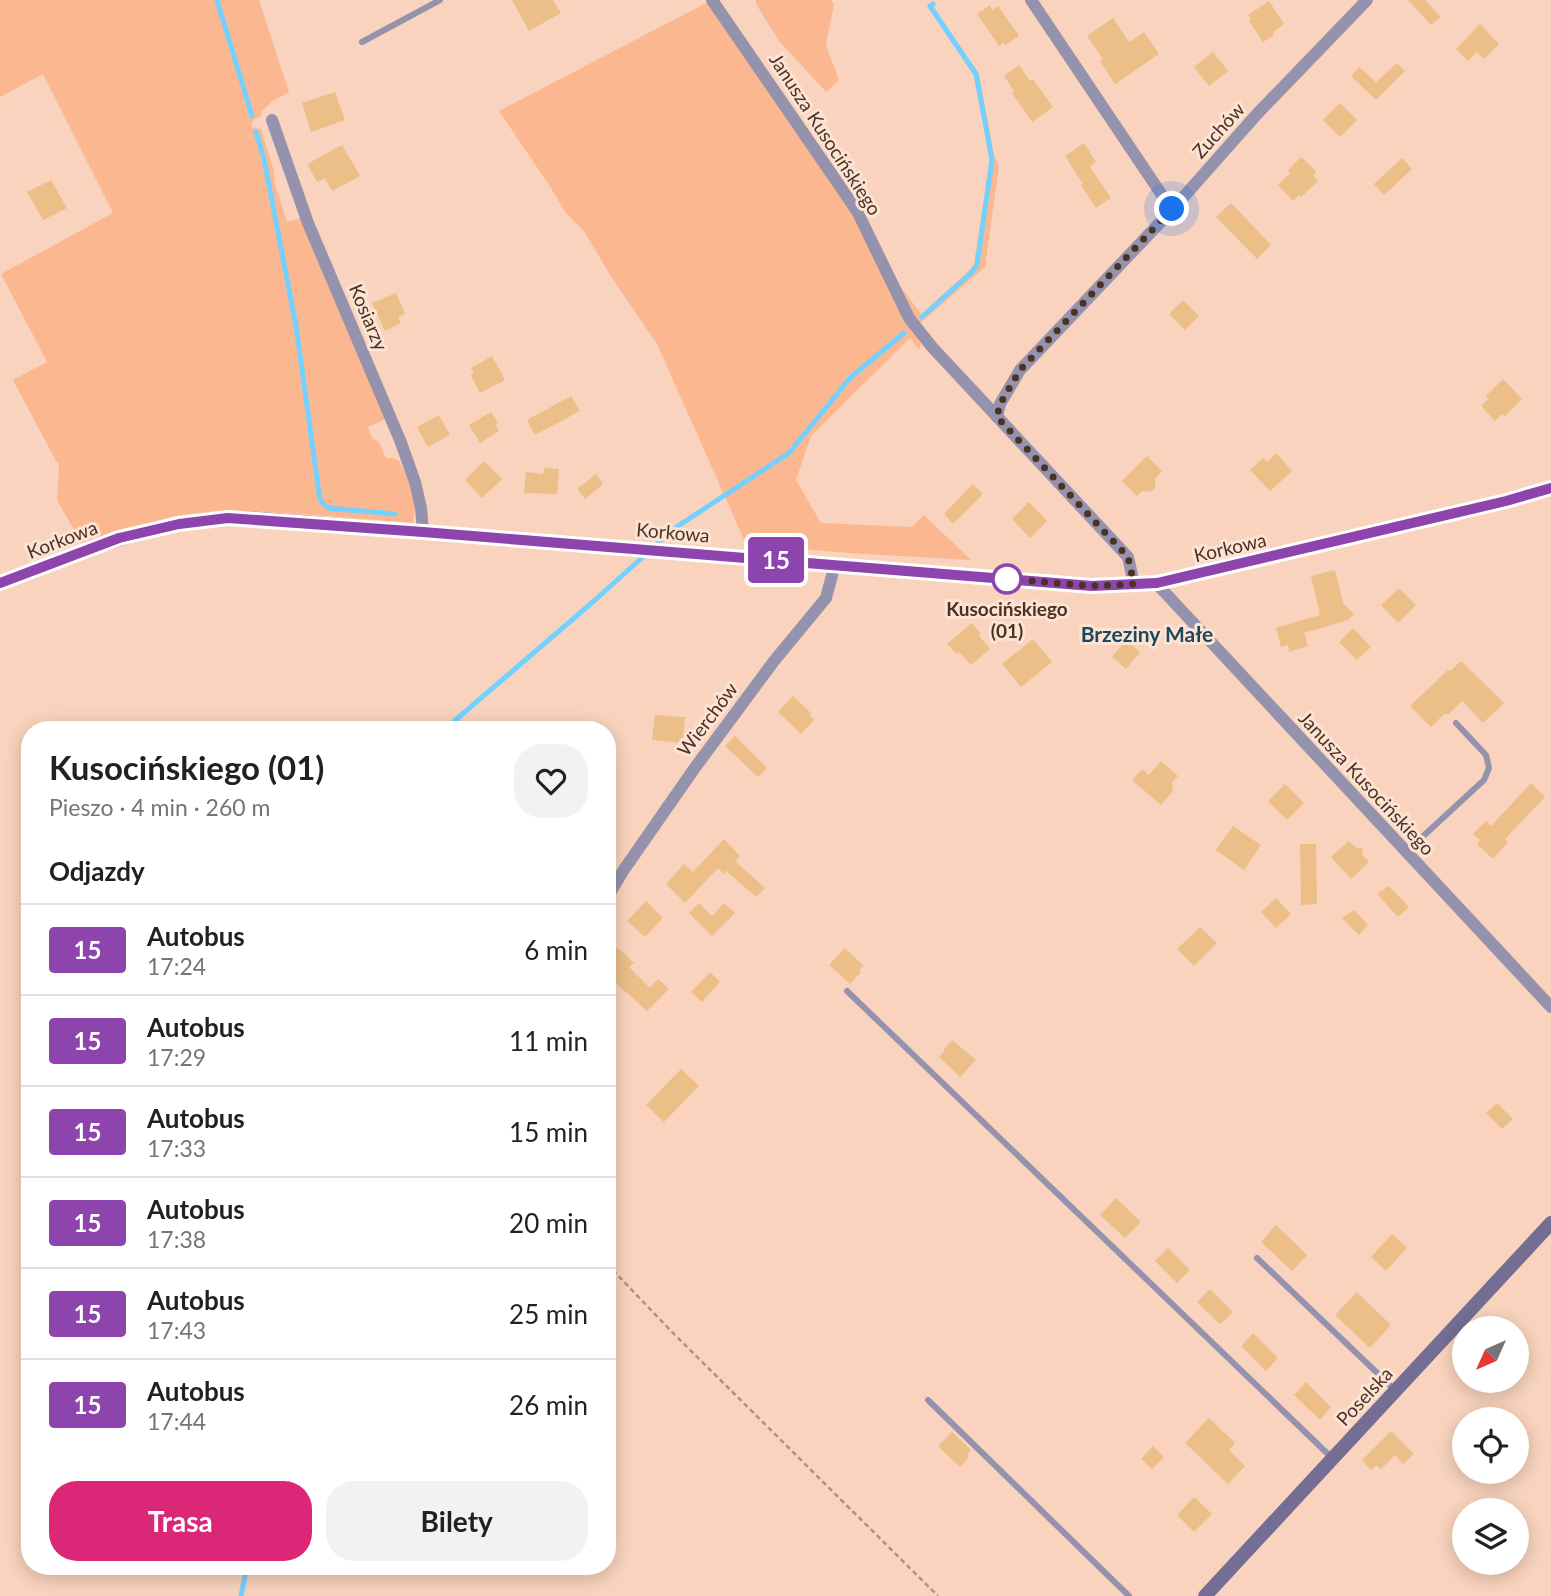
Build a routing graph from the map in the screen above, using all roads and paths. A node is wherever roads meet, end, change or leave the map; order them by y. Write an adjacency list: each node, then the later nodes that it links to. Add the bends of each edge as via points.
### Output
1 (440, 0): 5 (lane)
2 (712, 0): 8 (street, Janusza Kusocińskiego, via 857,211 909,318)
3 (1031, 0): 7 (street)
4 (1367, 0): 7 (street, Zuchów)
5 (362, 43)
6 (272, 120): 10 (street, Kosiarzy, via 308,223 400,440 415,482)
7 (1172, 209): 8 (street, Zuchów, via 1020,370)
8 (997, 417): 14 (street, Janusza Kusocińskiego, via 1128,557)
9 (1551, 488): 13 (street, Korkowa)
10 (423, 532): 11 (street, Korkowa); 12 (street, Korkowa, via 228,518 119,538)
11 (835, 564): 14 (street, Korkowa, via 1092,586); 17 (street, Wierchów, via 825,598 694,768)
12 (0, 583)
13 (1157, 583): 14 (street, Korkowa); 16 (street, Janusza Kusocińskiego)
14 (1134, 584)
15 (1456, 723): 16 (lane, via 1486,755 1489,768 1484,779)
16 (1406, 852): 19 (street, Janusza Kusocińskiego)
17 (616, 883)
18 (847, 991): 25 (lane)
19 (1551, 1007)
20 (1551, 1223): 23 (street, Poselska)
21 (1257, 1258): 23 (lane)
22 (616, 1273): 26 (path)
23 (1395, 1391): 25 (street, Poselska)
24 (928, 1400): 27 (lane)
25 (1333, 1458): 28 (street, Poselska)
26 (938, 1596)
27 (1129, 1596)
28 (1205, 1596)

